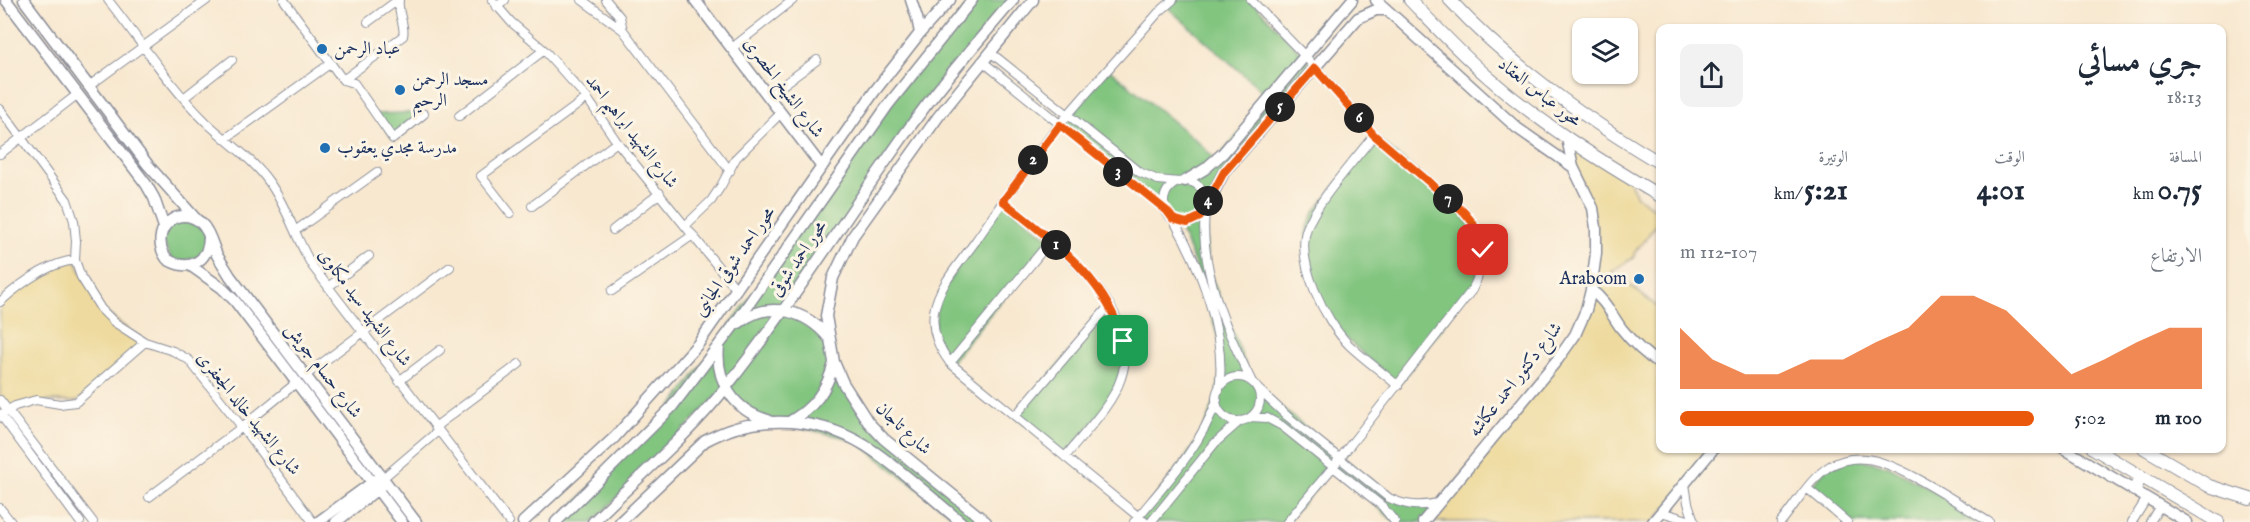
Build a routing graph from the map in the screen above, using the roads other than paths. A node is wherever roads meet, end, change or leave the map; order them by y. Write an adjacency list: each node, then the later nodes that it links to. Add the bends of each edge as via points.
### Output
1 (24, 0): 39 (street)
2 (207, 0): 28 (street)
3 (284, 0): 36 (street)
4 (398, 0): 25 (street); 38 (street, via 403,36)
5 (505, 0): 23 (street)
6 (582, 0): 26 (street)
7 (606, 0): 26 (street, via 620,17)
8 (695, 0): 29 (street, شارع الشيخ الحصرى)
9 (793, 0): 29 (street)
10 (911, 0): 27 (street)
11 (950, 0): 27 (street, محور احمد شوقى الجانبى)
12 (972, 0): 89 (street, محور احمد شوقى, via 888,105)
13 (1013, 0): 88 (street, محور احمد شوقى, via 940,87)
14 (1033, 0): 31 (street)
15 (1173, 0): 47 (street)
16 (1251, 0): 32 (street)
17 (1352, 0): 32 (street)
18 (1376, 0): 24 (street)
19 (1410, 0): 52 (main road, محور عباس العقاد, via 1489,78)
20 (1450, 0): 56 (main road, محور عباس العقاد, via 1548,89 1592,122)
21 (3, 1): 40 (street)
22 (111, 1): 28 (street, شارع الشهيد سيد مكاوى)
23 (495, 3): 30 (street, شارع الشهيد ابراهيم احمد)
24 (1387, 10): 37 (street, via 1358,18); 58 (street, via 1517,128)
25 (368, 22)
26 (623, 30): 59 (street)
27 (920, 33): 57 (street, محور احمد شوقى الجانبى)
28 (144, 47): 39 (street); 42 (street, شارع الشهيد سيد مكاوى)
29 (732, 48): 41 (street, شارع الشيخ الحصرى)
30 (544, 51): 43 (street, شارع الشهيد ابراهيم احمد); 48 (street)
31 (990, 52): 35 (street); 47 (street)
32 (1305, 56): 37 (street); 61 (street, via 1223,153)
33 (232, 60): 42 (street)
34 (817, 60): 41 (street)
35 (982, 61): 49 (street); 91 (street, via 848,246 828,296)
36 (331, 63): 38 (street); 53 (street)
37 (1315, 68): 50 (street); 66 (street, via 1224,172)
38 (343, 80): 46 (street, via 354,83 393,139)
39 (89, 86): 69 (street, via 157,177)
40 (78, 94): 51 (street); 72 (street, via 146,184)
41 (768, 96): 45 (street, شارع الشيخ الحصرى)
42 (184, 97): 53 (street, شارع الشهيد سيد مكاوى)
43 (587, 98): 54 (street, شارع الشهيد ابراهيم احمد); 68 (street, via 481,176)
44 (0, 109): 51 (street, شارع الشهيد خالد الجعفرى)
45 (781, 113): 57 (street, شارع الشيخ الحصرى); 59 (street, via 736,158)
46 (424, 114)
47 (1068, 115): 49 (street); 61 (street, via 1139,172 1158,180)
48 (459, 116)
49 (1060, 125): 64 (street); 67 (street)
50 (1374, 135): 103 (street, via 1314,213 1306,229 1304,247 1316,293 1335,328); 103 (street, via 1464,212 1473,223 1483,250 1472,290)
51 (21, 138): 55 (street); 79 (street, شارع الشهيد خالد الجعفرى, via 67,201 74,221)
52 (1567, 138): 58 (street, شارع دكتور احمد عكاشه); 63 (main road, محور عباس العقاد)
53 (225, 139): 74 (street, شارع الشهيد سيد مكاوى, via 269,181)
54 (618, 142): 62 (street, شارع الشهيد ابراهيم احمد); 65 (street)
55 (0, 154)
56 (1656, 161)
57 (822, 167): 83 (street, محور احمد شوقى الجانبى)
58 (1573, 168): 84 (street, شارع دكتور احمد عكاشه, via 1590,199 1595,218)
59 (730, 171): 71 (street, via 711,201)
60 (377, 172): 74 (street)
61 (1182, 182): 66 (street, via 1199,186 1206,199); 67 (street, via 1168,190)
62 (660, 193): 71 (street, شارع الشهيد ابراهيم احمد); 73 (street)
63 (1656, 194)
64 (1003, 201): 77 (street); 97 (street, via 938,297 933,314 934,332)
65 (532, 206)
66 (1205, 209): 70 (street, via 1200,217 1187,223); 102 (street, via 1203,238 1207,266 1234,344)
67 (1167, 211): 70 (street)
68 (510, 213)
69 (196, 219): 72 (street, via 178,217); 76 (street, via 207,229)
70 (1173, 219): 105 (street, via 1197,268 1218,332)
71 (686, 225): 75 (street, شارع الشهيد ابراهيم احمد)
72 (164, 227): 80 (street, via 159,244 167,260)
73 (613, 230)
74 (295, 231): 82 (street, شارع الشهيد سيد مكاوى)
75 (693, 235): 83 (street, شارع الشهيد ابراهيم احمد); 85 (street)
76 (209, 237): 80 (street, via 206,255); 99 (street, شارع حسام جويش, via 230,276)
77 (1051, 240): 87 (street, via 1074,259); 97 (street)
78 (369, 256): 82 (street)
79 (75, 260): 86 (street, via 48,268); 92 (street, شارع الشهيد خالد الجعفرى, via 101,309)
80 (191, 266): 101 (street, شارع حسام جويش, via 235,301)
81 (450, 267): 90 (street)
82 (328, 287): 90 (street, شارع الشهيد سيد مكاوى)
83 (737, 290): 148 (street, محور احمد شوقى الجانبى, via 698,344 615,437)
84 (1591, 290): 95 (street, via 1604,300 1632,340); 134 (street, شارع دكتور احمد عكاشه, via 1575,335 1558,359)
85 (612, 291)
86 (0, 302)
87 (1110, 306): 109 (street); 121 (street, via 1123,341 1122,377 1114,395)
88 (784, 310): 89 (street, via 756,313); 91 (street, via 809,319); 104 (street, محور احمد شوقى)
89 (732, 328): 93 (street, محور احمد شوقى)
90 (362, 333): 99 (street); 100 (street, شارع الشهيد سيد مكاوى)
91 (829, 337): 96 (street, شارع تاجان)
92 (145, 342): 108 (street, via 76,402 36,400); 114 (street, شارع الشهيد خالد الجعفرى, via 189,360)
93 (719, 346): 104 (street); 149 (street, محور احمد شوقى, via 671,408)
94 (440, 350): 100 (street)
95 (1656, 361)
96 (834, 362): 113 (street, via 824,391 814,404); 120 (street, شارع تاجان, via 854,404 884,439)
97 (950, 363): 109 (street)
98 (519, 364): 115 (street)
99 (306, 375): 126 (street, شارع حسام جويش)
100 (399, 381): 115 (street, شارع الشهيد سيد مكاوى)
101 (296, 383): 114 (street); 128 (street, شارع حسام جويش)
102 (1254, 385): 105 (street, via 1233,378); 110 (street, via 1260,404); 122 (street)
103 (1398, 386): 122 (street)
104 (725, 388): 111 (street, via 746,411); 150 (street, محور احمد شوقى)
105 (1219, 390): 107 (street)
106 (0, 400): 108 (street)
107 (1217, 400): 112 (street, via 1227,418); 138 (street, via 1192,451)
108 (2, 413): 140 (street); 141 (street)
109 (1015, 416): 121 (street)
110 (1251, 417): 112 (street); 124 (street, via 1275,422)
111 (775, 421): 113 (street, شارع تاجان); 151 (street, شارع تاجان, via 740,425 705,441)
112 (1240, 421): 154 (street, via 1215,443)
113 (789, 422): 123 (street, شارع تاجان, via 834,431)
114 (242, 427): 131 (street); 142 (street, شارع الشهيد خالد الجعفرى)
115 (436, 429): 126 (street); 147 (street, شارع الشهيد سيد مكاوى)
116 (1710, 453): 127 (street)
117 (2071, 453): 130 (street)
118 (2101, 453): 125 (main road)
119 (2153, 453): 133 (main road, via 2210,486)
120 (903, 454): 123 (street); 153 (street, شارع تاجان)
121 (1065, 457): 138 (street)
122 (1340, 459): 124 (street); 134 (street, via 1389,498 1418,506)
123 (893, 466): 152 (street, شارع تاجان)
124 (1333, 467): 155 (street); 156 (street, via 1382,506)
125 (2141, 477): 130 (main road); 166 (main road)
126 (383, 478): 128 (street); 146 (street, شارع حسام جويش)
127 (1685, 484): 137 (street); 159 (street)
128 (375, 486): 143 (street); 144 (street); 145 (street, شارع حسام جويش)
129 (1808, 489): 160 (street); 161 (street); 162 (street, via 1834,464 1867,459 1905,473)
130 (2134, 490): 132 (street)
131 (149, 497)
132 (2147, 498): 135 (street); 163 (street)
133 (2250, 499)
134 (1438, 503): 157 (street, شارع دكتور احمد عكاشه)
135 (2160, 506): 164 (street); 165 (street)
136 (0, 508): 139 (street)
137 (1661, 512): 158 (street); 159 (street)
138 (1139, 520)
139 (11, 522)
140 (80, 522)
141 (93, 522)
142 (313, 522)
143 (318, 522)
144 (336, 522)
145 (402, 522)
146 (416, 522)
147 (509, 522)
148 (523, 522)
149 (556, 522)
150 (594, 522)
151 (620, 522)
152 (961, 522)
153 (986, 522)
154 (1151, 522)
155 (1287, 522)
156 (1395, 522)
157 (1422, 522)
158 (1653, 522)
159 (1694, 522)
160 (1781, 522)
161 (1847, 522)
162 (1989, 522)
163 (2132, 522)
164 (2150, 522)
165 (2187, 522)
166 (2218, 522)

